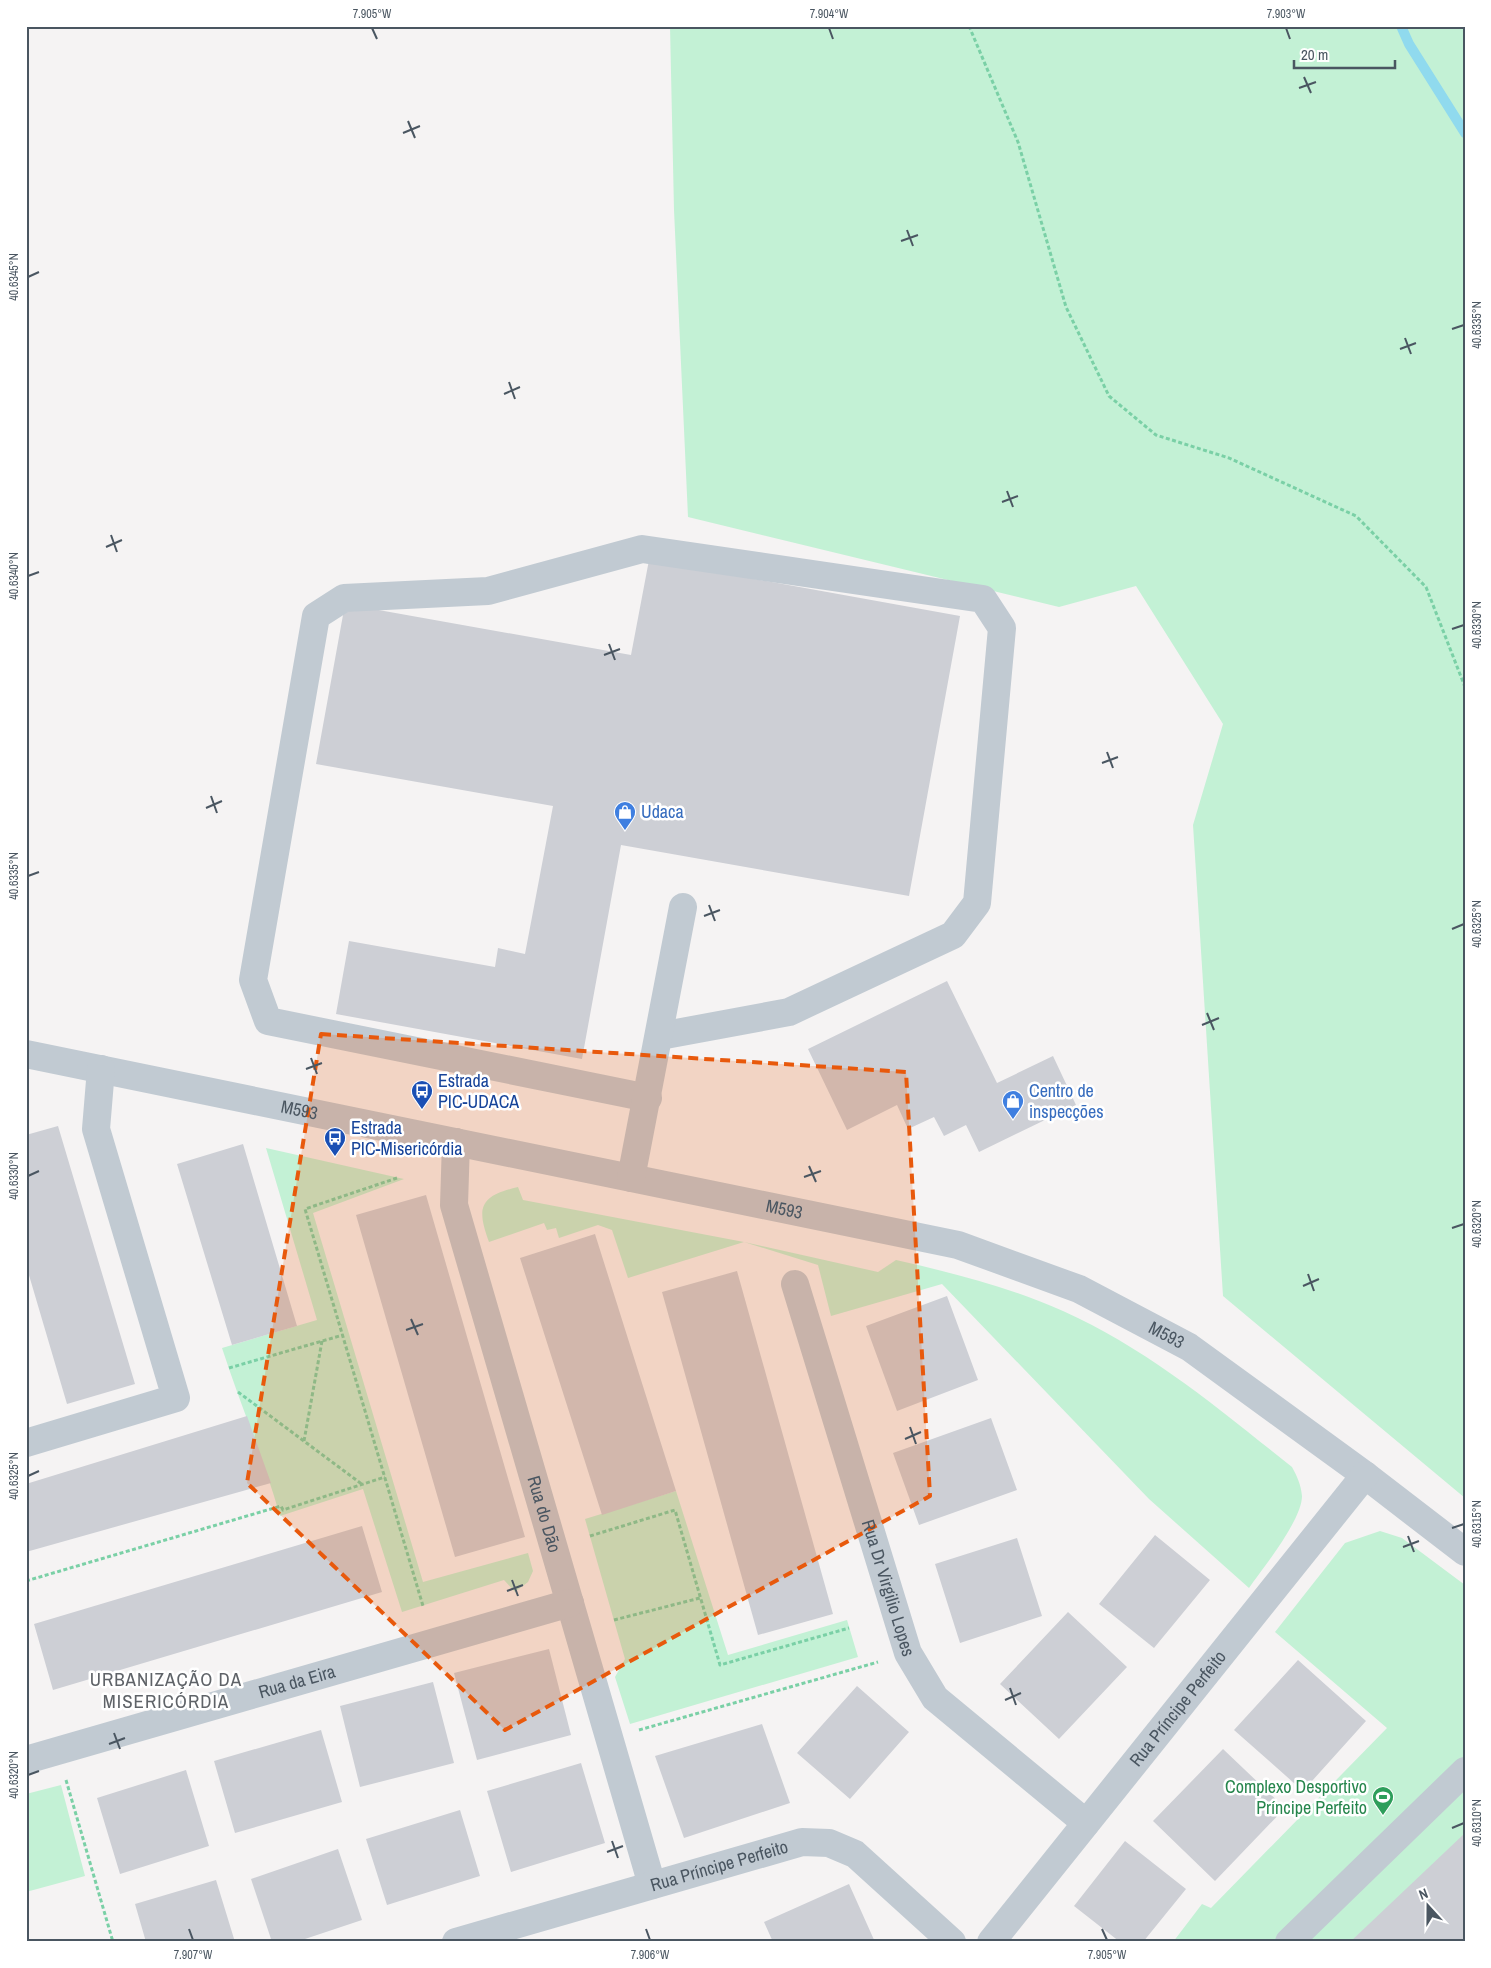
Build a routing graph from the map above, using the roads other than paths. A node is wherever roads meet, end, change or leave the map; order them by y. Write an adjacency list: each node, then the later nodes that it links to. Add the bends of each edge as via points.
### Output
1 (683, 907): 2 (street)
2 (660, 1036): 5 (street); 5 (street, via 789,1012 953,935 977,903 1002,628 983,599 642,549 488,591 344,598 316,616 253,980 268,1021)
3 (26, 1054): 4 (street, M593)
4 (101, 1069): 6 (street, M593); 9 (street, via 96,1129 176,1398)
5 (648, 1098): 7 (street)
6 (456, 1142): 7 (street, M593); 12 (street, Rua do Dão, via 454,1205)
7 (631, 1178): 10 (street, M593, via 958,1245 1079,1289 1189,1347)
8 (795, 1284): 15 (street, Rua Dr Virgilio Lopes, via 908,1653 935,1698)
9 (26, 1443)
10 (1365, 1475): 11 (street, M593); 15 (street, Rua Príncipe Perfeito)
11 (1465, 1552)
12 (570, 1603): 13 (street, Rua da Eira); 16 (street, Rua do Dão)
13 (26, 1760)
14 (1465, 1771): 20 (street)
15 (1086, 1823): 19 (street, Rua Príncipe Perfeito)
16 (652, 1885): 17 (street, Rua Príncipe Perfeito); 18 (street, Rua Príncipe Perfeito, via 802,1842 829,1843 855,1854)
17 (456, 1942)
18 (952, 1942)
19 (991, 1942)
20 (1289, 1942)

